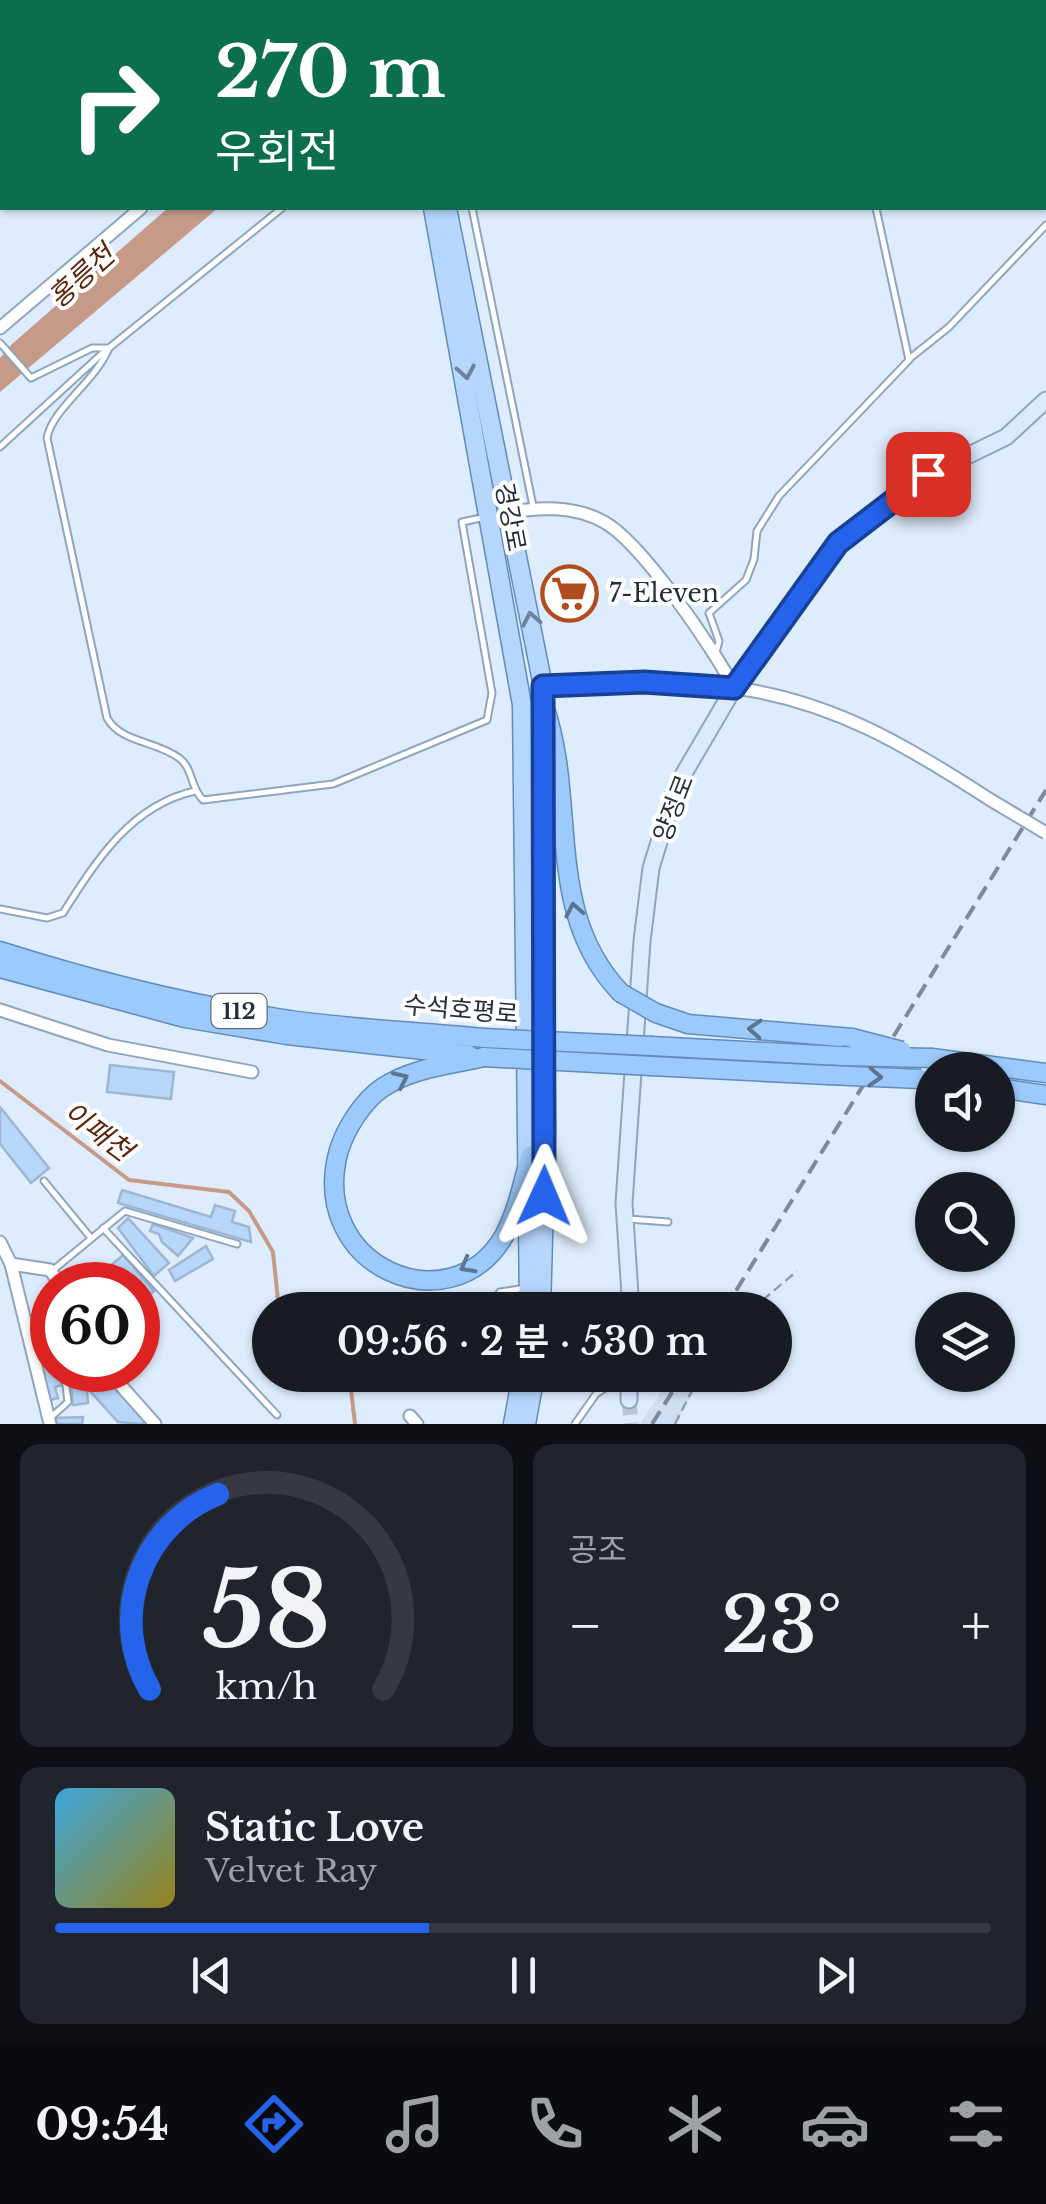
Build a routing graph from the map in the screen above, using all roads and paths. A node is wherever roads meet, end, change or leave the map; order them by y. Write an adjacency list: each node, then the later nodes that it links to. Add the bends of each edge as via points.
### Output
1 (139, 210): 8 (street)
2 (280, 210): 10 (lane)
3 (433, 210): 16 (main road, 경강로, one-way to 16)
4 (447, 210): 15 (main road, 경강로)
5 (472, 210): 14 (lane)
6 (876, 210): 11 (lane)
7 (1046, 225): 11 (lane, via 949,328)
8 (0, 328)
9 (1, 344): 10 (lane, via 31,378 92,348)
10 (109, 348): 13 (lane); 21 (lane, via 100,371 50,424 47,438 107,718 114,730 176,754 188,766)
11 (908, 360): 17 (lane, via 779,496 757,531 746,580 709,613)
12 (1046, 400): 19 (main road, 양정로, via 1006,437 928,474 838,543)
13 (0, 447)
14 (534, 509): 15 (street); 17 (street, via 571,510 606,522)
15 (511, 512): 16 (street); 18 (main road, 경강로, one-way to 15)
16 (491, 516): 21 (lane, via 462,522 492,693 487,720 333,784 203,800); 36 (main road, 경강로, via 526,750)
17 (716, 652): 19 (street)
18 (543, 686): 19 (lane, via 644,682); 20 (main road, 경강로)
19 (734, 688): 22 (street, bridge, via 773,693 856,720); 38 (main road, 양정로, via 676,787 651,868)
20 (544, 706): 27 (highway, one-way to 20, bridge, via 852,1038 688,1024 621,993 592,958 573,914 555,737); 51 (main road, 경강로)
21 (195, 792): 23 (lane, via 166,798 128,827 98,856 63,914 47,918)
22 (1046, 833)
23 (0, 910)
24 (0, 951): 29 (highway, 수석호평로 / 112, bridge, via 96,981 282,1018 484,1038)
25 (0, 968): 28 (highway, 수석호평로 / 112, via 184,1018)
26 (0, 1010): 31 (street, via 108,1046)
27 (915, 1054)
28 (484, 1057): 33 (highway, 수석호평로 / 112, one-way to 33, bridge); 36 (highway, one-way to 28, via 503,1238 466,1269 436,1279 402,1276 381,1268 347,1238 333,1197 334,1174 342,1140 367,1102 408,1074)
29 (915, 1058)
30 (1015, 1068): 32 (highway, 수석호평로 / 112)
31 (252, 1072)
32 (1046, 1073)
33 (915, 1079)
34 (1015, 1091): 35 (highway)
35 (1046, 1096)
36 (530, 1156): 48 (main road, 경강로)
37 (44, 1181): 41 (lane)
38 (626, 1219): 39 (lane); 52 (main road, 양정로)
39 (668, 1222)
40 (103, 1228): 41 (lane); 43 (lane, via 128,1211); 64 (lane)
41 (91, 1238): 44 (lane)
42 (0, 1242): 45 (street)
43 (237, 1244)
44 (63, 1262)
45 (11, 1264): 46 (street); 54 (street)
46 (30, 1268)
47 (797, 1271): 53 (path)
48 (529, 1288): 49 (lane); 50 (main road, 경강로)
49 (500, 1292)
50 (529, 1292)
51 (541, 1292)
52 (630, 1292)
53 (773, 1292)
54 (30, 1347)
55 (42, 1392): 65 (street)
56 (67, 1392): 65 (lane, via 68,1402)
57 (126, 1392): 66 (street)
58 (519, 1392): 67 (main road)
59 (532, 1392): 68 (main road)
60 (599, 1392): 69 (lane)
61 (629, 1392): 63 (main road)
62 (691, 1392): 70 (path)
63 (630, 1400)
64 (276, 1415)
65 (50, 1421)
66 (156, 1424)
67 (514, 1424)
68 (526, 1424)
69 (575, 1424)
70 (675, 1424)

